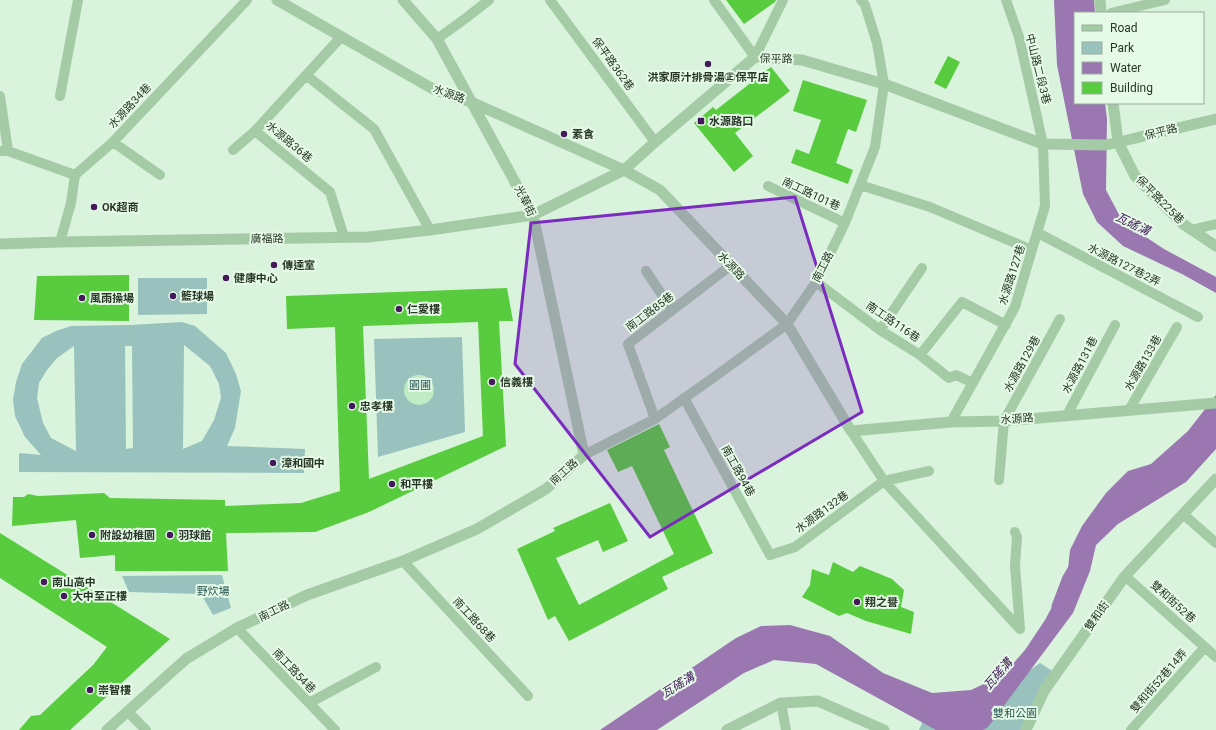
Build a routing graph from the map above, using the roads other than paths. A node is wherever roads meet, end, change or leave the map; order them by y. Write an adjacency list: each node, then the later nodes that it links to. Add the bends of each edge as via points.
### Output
1 (78, 0): 21 (lane)
2 (247, 0): 26 (lane, 水源路34巷)
3 (278, 0): 15 (street, 水源路)
4 (403, 0): 16 (street, 光華街)
5 (489, 0): 16 (lane)
6 (550, 0): 27 (lane, 保平路362巷)
7 (714, 0): 17 (lane)
8 (783, 0): 17 (lane)
9 (861, 0): 19 (lane, 南工路, via 865,5 877,43)
10 (1006, 0): 29 (lane, 中山路二段3巷, via 1019,37)
11 (1100, 0): 13 (street)
12 (1165, 0): 14 (lane)
13 (1101, 12)
14 (1115, 12)
15 (341, 37): 18 (lane, 水源路36巷); 22 (street, 水源路, via 433,89)
16 (437, 39): 22 (street, 光華街)
17 (755, 57): 19 (street, 保平路, via 802,60); 27 (street, 保平路)
18 (306, 75): 25 (lane, 水源路36巷); 40 (lane, via 374,129)
19 (884, 84): 29 (street, 保平路); 35 (lane, 南工路, via 875,147)
20 (0, 96): 31 (lane)
21 (60, 96)
22 (471, 102): 32 (street, 水源路); 37 (street, 光華街)
23 (1113, 104): 28 (street, 保平路225巷)
24 (1216, 119): 28 (street, 保平路)
25 (255, 131): 30 (lane); 43 (lane, 水源路36巷, via 330,192)
26 (113, 142): 33 (lane, 水源路34巷); 34 (lane)
27 (656, 142): 32 (street, 保平路)
28 (1118, 142): 29 (street, 保平路, via 1106,145); 41 (street, 保平路225巷, via 1135,176)
29 (1044, 144): 42 (lane, 水源路127巷, via 1046,206)
30 (233, 150)
31 (4, 151): 33 (lane)
32 (624, 170): 37 (street, 保平路); 48 (street, 水源路, via 660,190)
33 (75, 175): 44 (lane, via 71,203)
34 (160, 175)
35 (860, 185): 38 (lane, 南工路); 47 (lane, via 930,207)
36 (768, 186): 38 (lane, 南工路101巷)
37 (533, 215): 40 (street, 廣福路); 70 (street, 光華街)
38 (845, 223): 51 (lane, 南工路)
39 (1216, 224): 41 (lane)
40 (430, 230): 43 (street, 廣福路)
41 (1191, 230): 46 (street, 保平路225巷)
42 (1038, 233): 47 (lane, 水源路127巷); 53 (lane, 水源路127巷2弄)
43 (344, 237): 44 (street, 廣福路)
44 (60, 242): 45 (street, 廣福路)
45 (0, 244)
46 (1216, 246)
47 (1032, 250): 56 (lane, 水源路127巷, via 1015,307)
48 (730, 266): 52 (lane, 南工路85巷); 55 (street, 水源路)
49 (922, 268): 59 (lane)
50 (646, 271): 52 (lane)
51 (816, 282): 55 (lane, 南工路); 59 (lane, 南工路116巷)
52 (672, 310): 66 (lane, 南工路85巷, via 628,344)
53 (1198, 317)
54 (1060, 319): 67 (lane, 水源路129巷)
55 (787, 324): 62 (lane, 南工路); 69 (street, 水源路)
56 (1006, 325): 60 (lane, 南工路116巷, via 962,302); 61 (lane, 水源路127巷)
57 (1115, 325): 65 (lane, 水源路131巷)
58 (1177, 327): 64 (lane, 水源路133巷)
59 (880, 330): 60 (lane, 南工路116巷)
60 (920, 355): 61 (lane, via 949,378 956,375)
61 (973, 383): 68 (lane, 水源路127巷)
62 (684, 398): 66 (lane, 南工路); 78 (lane, 南工路94巷)
63 (1216, 403): 64 (street, 水源路)
64 (1129, 410): 65 (street, 水源路)
65 (1067, 415): 67 (street, 水源路)
66 (655, 419): 70 (lane, 南工路)
67 (1004, 421): 68 (street, 水源路); 73 (lane)
68 (951, 422): 69 (street, 水源路)
69 (851, 431): 74 (lane)
70 (584, 454): 79 (street, 南工路, via 546,489 477,530)
71 (929, 471): 74 (lane)
72 (1216, 479): 75 (street, 雙和街)
73 (999, 480)
74 (884, 481): 76 (lane, via 1020,630); 78 (lane, 水源路132巷, via 794,547)
75 (1183, 514): 77 (lane); 80 (street, 雙和街)
76 (1015, 532)
77 (1216, 543)
78 (770, 555)
79 (403, 561): 81 (street, 南工路, via 307,595); 85 (lane, 南工路68巷)
80 (1125, 576): 82 (lane, 雙和街52巷); 95 (street, 雙和街, via 1044,691)
81 (237, 628): 86 (lane, 南工路54巷); 88 (street, 南工路, via 186,659)
82 (1205, 647): 83 (lane, 雙和街52巷); 96 (lane, 雙和街52巷14弄)
83 (1216, 657)
84 (376, 667): 86 (lane)
85 (528, 696)
86 (309, 703): 91 (lane, 南工路54巷)
87 (782, 703): 92 (street); 93 (lane); 94 (street, via 818,701)
88 (128, 712): 89 (street, 南工路); 90 (lane)
89 (107, 730)
90 (146, 730)
91 (335, 730)
92 (727, 730)
93 (786, 730)
94 (882, 730)
95 (1026, 730)
96 (1131, 730)

